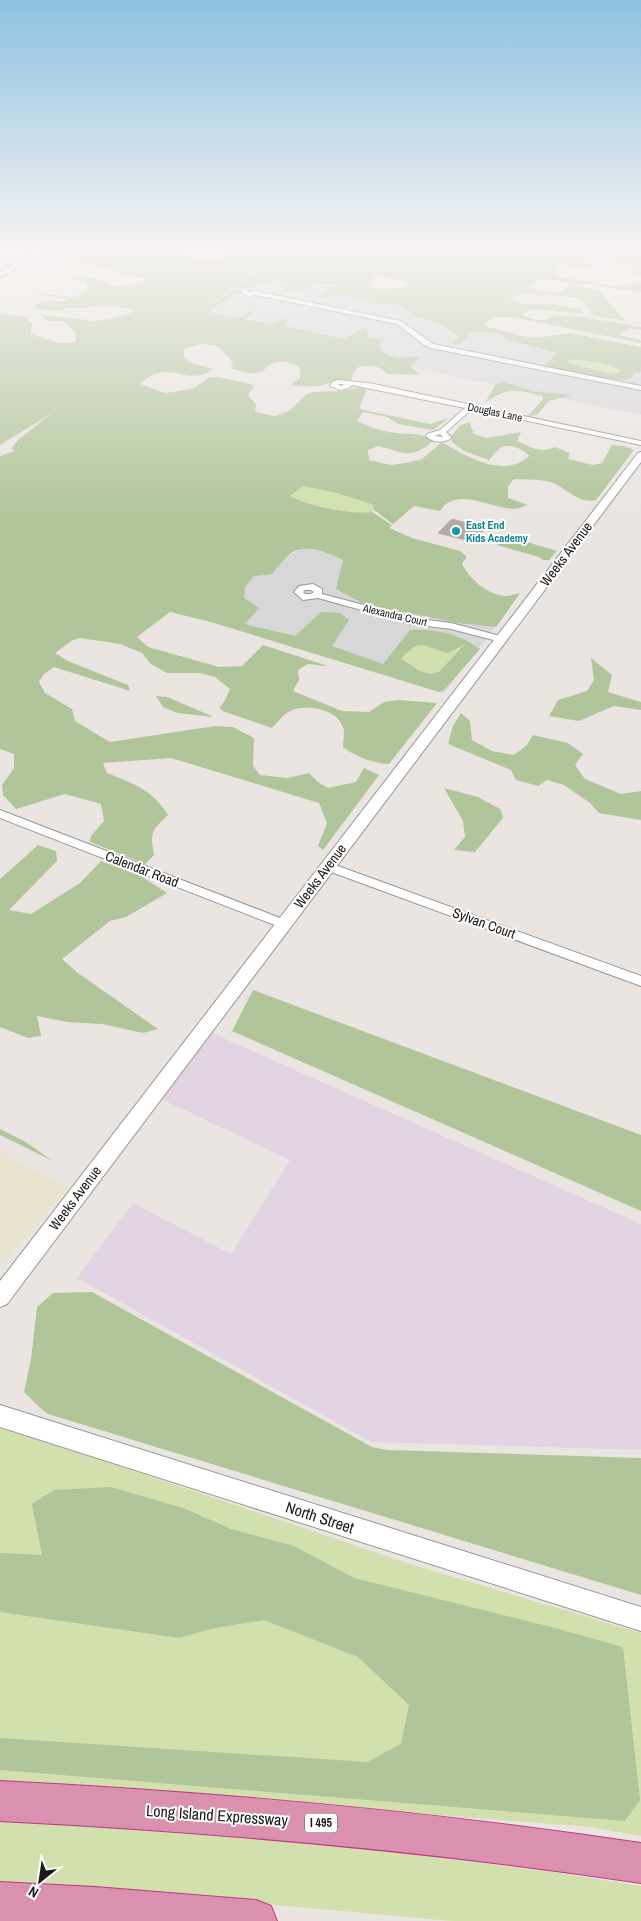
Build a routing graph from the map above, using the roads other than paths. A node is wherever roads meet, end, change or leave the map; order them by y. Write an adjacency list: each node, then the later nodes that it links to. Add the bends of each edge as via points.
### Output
1 (416, 336): 3 (street, via 431,346)
2 (349, 384): 4 (street, Douglas Lane, via 369,385)
3 (641, 388)
4 (470, 407): 5 (street); 6 (street, Douglas Lane)
5 (442, 432)
6 (641, 443)
7 (641, 455): 9 (street, Weeks Avenue)
8 (317, 595): 9 (street, Alexandra Court, via 412,621 451,626)
9 (502, 640): 11 (street, Weeks Avenue)
10 (0, 814): 12 (street, Calendar Road)
11 (327, 866): 12 (street, Weeks Avenue); 13 (street, Sylvan Court)
12 (284, 924): 14 (street, Weeks Avenue)
13 (641, 981)
14 (0, 1297)
15 (0, 1416): 16 (street, North Street)
16 (641, 1619)
17 (0, 1801): 18 (highway, Long Island Expressway / I 495, via 342,1824)
18 (641, 1863)
19 (0, 1903): 20 (highway)
20 (256, 1921)

